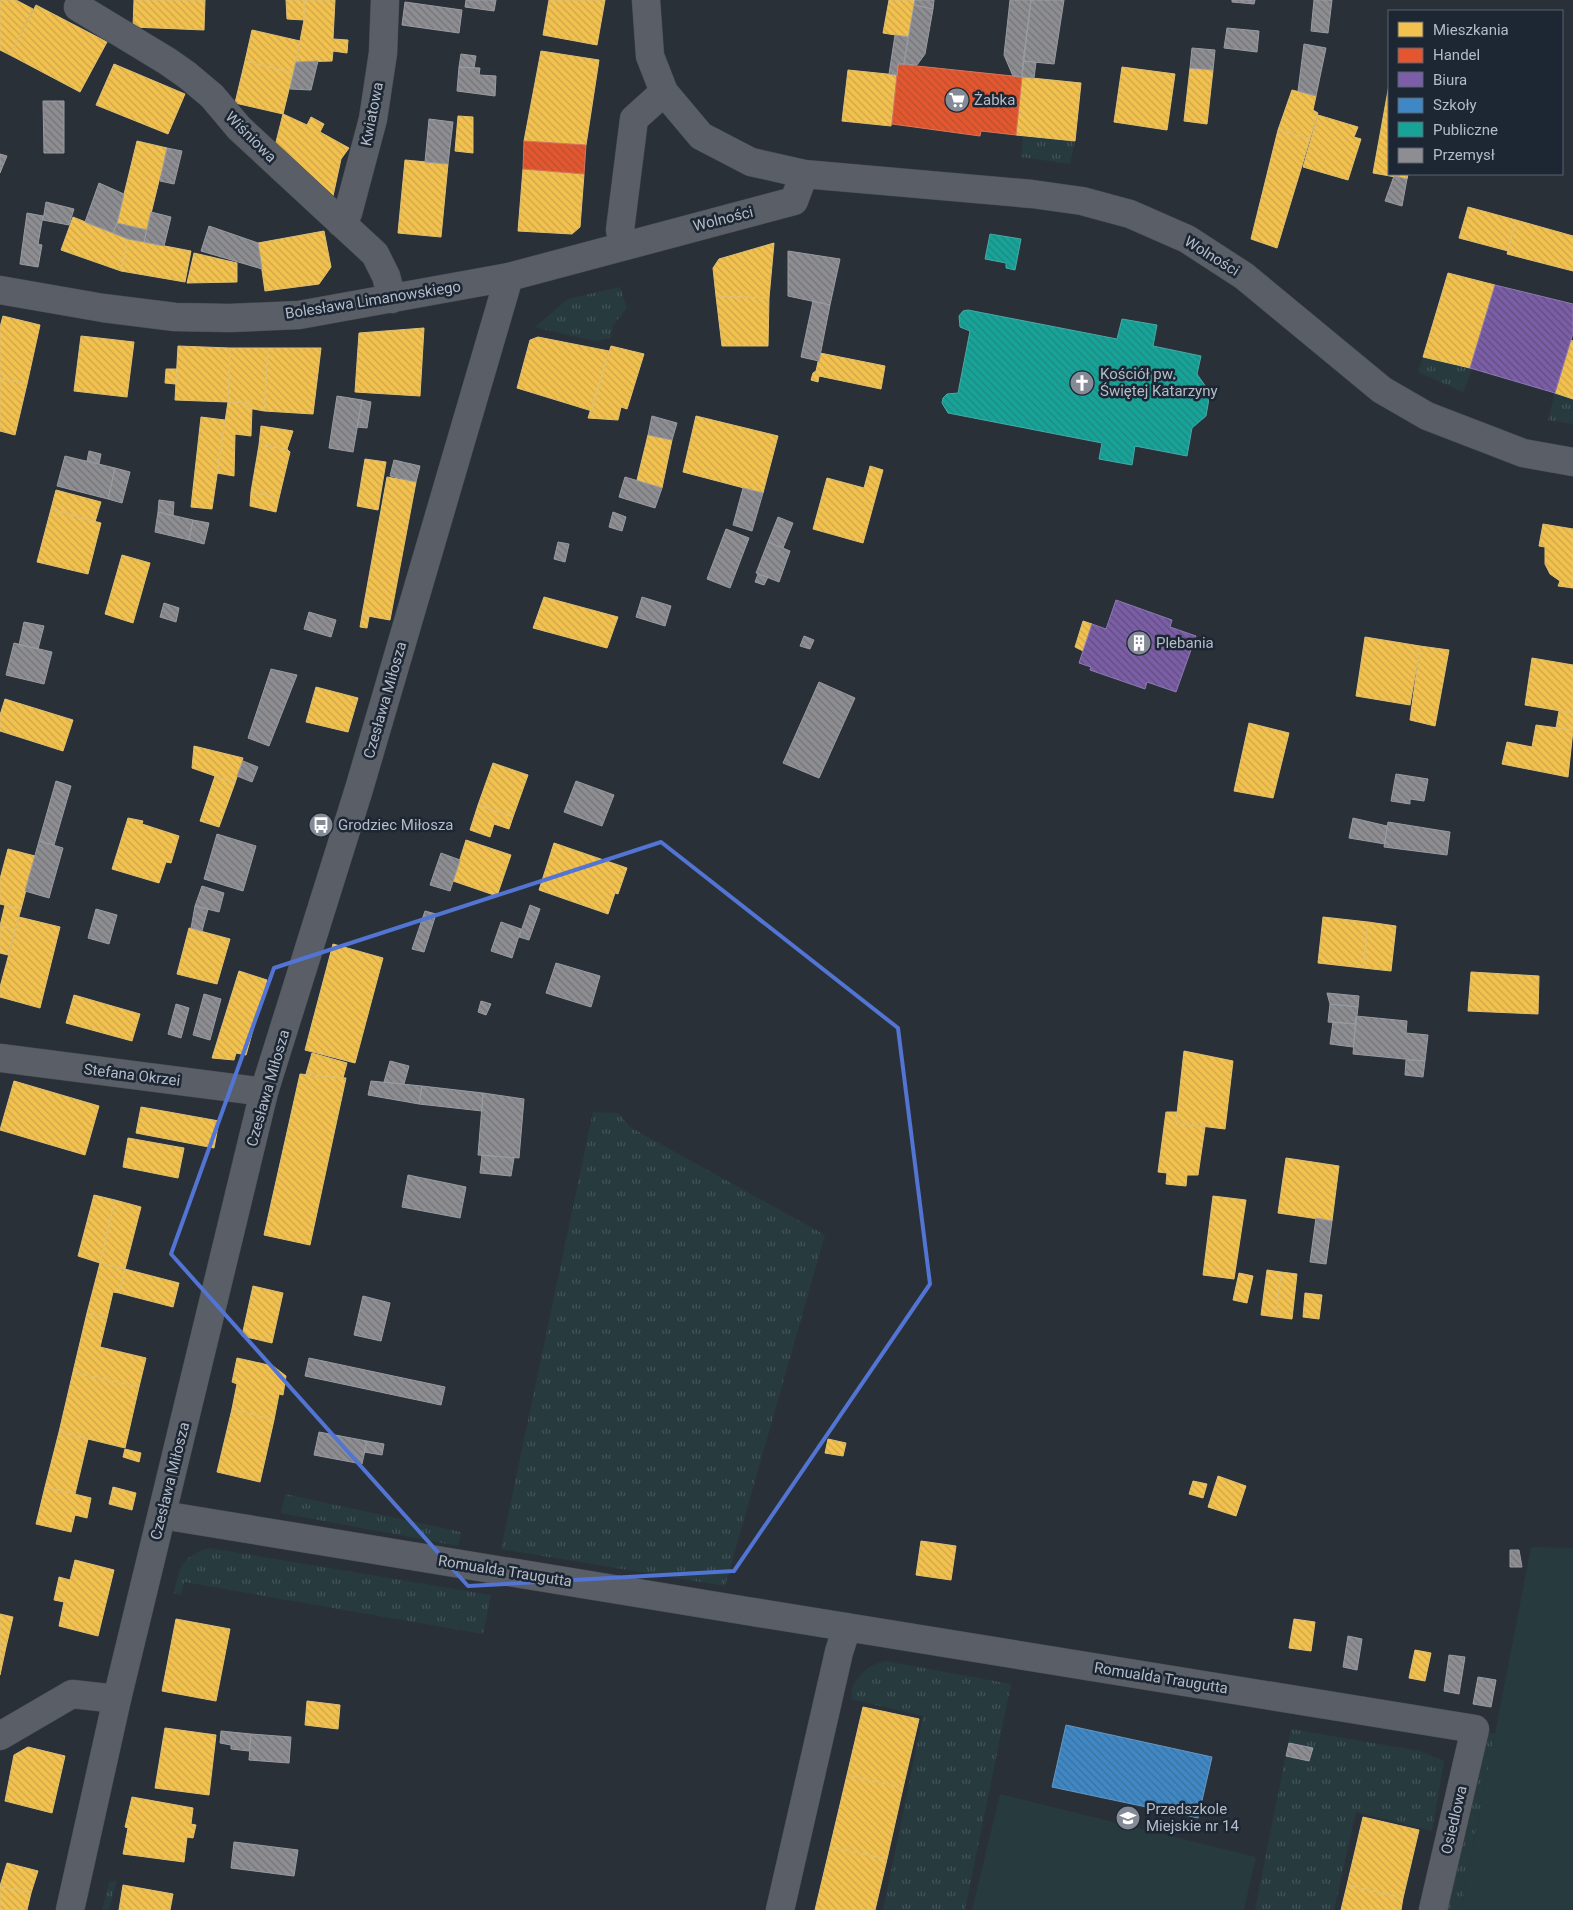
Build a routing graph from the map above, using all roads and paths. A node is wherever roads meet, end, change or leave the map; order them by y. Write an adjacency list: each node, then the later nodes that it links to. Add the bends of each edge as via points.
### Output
1 (385, 0): 6 (street, Kwiatowa, via 383,53 373,119 348,213)
2 (646, 0): 4 (street, Wolności, via 650,56)
3 (78, 7): 6 (street, Wiśniowa, via 187,75)
4 (664, 92): 5 (street, Wolności, via 701,136 751,162); 7 (street, via 634,119 620,230)
5 (804, 174): 7 (street, Wolności, via 794,201); 11 (street, Wolności, via 1032,194 1082,201 1130,214 1187,239 1244,276 1382,390 1435,420 1523,452)
6 (341, 223): 10 (street, Wiśniowa, via 375,254 386,276)
7 (624, 246): 8 (street, Bolesława Limanowskiego)
8 (509, 277): 10 (street, Bolesława Limanowskiego); 13 (street, Czesława Miłosza, via 359,789)
9 (0, 290): 10 (street, Bolesława Limanowskiego, via 175,317 299,315)
10 (392, 299)
11 (1573, 462)
12 (0, 1058): 13 (street, Stefana Okrzei)
13 (264, 1092): 14 (street, Czesława Miłosza)
14 (162, 1514): 15 (street, Romualda Traugutta); 16 (street, Czesława Miłosza)
15 (847, 1627): 17 (street, Romualda Traugutta); 20 (street)
16 (117, 1699): 18 (street, via 72,1694); 19 (street, Czesława Miłosza)
17 (1475, 1729): 21 (street, Osiedlowa)
18 (0, 1736)
19 (70, 1910)
20 (780, 1910)
21 (1433, 1910)

